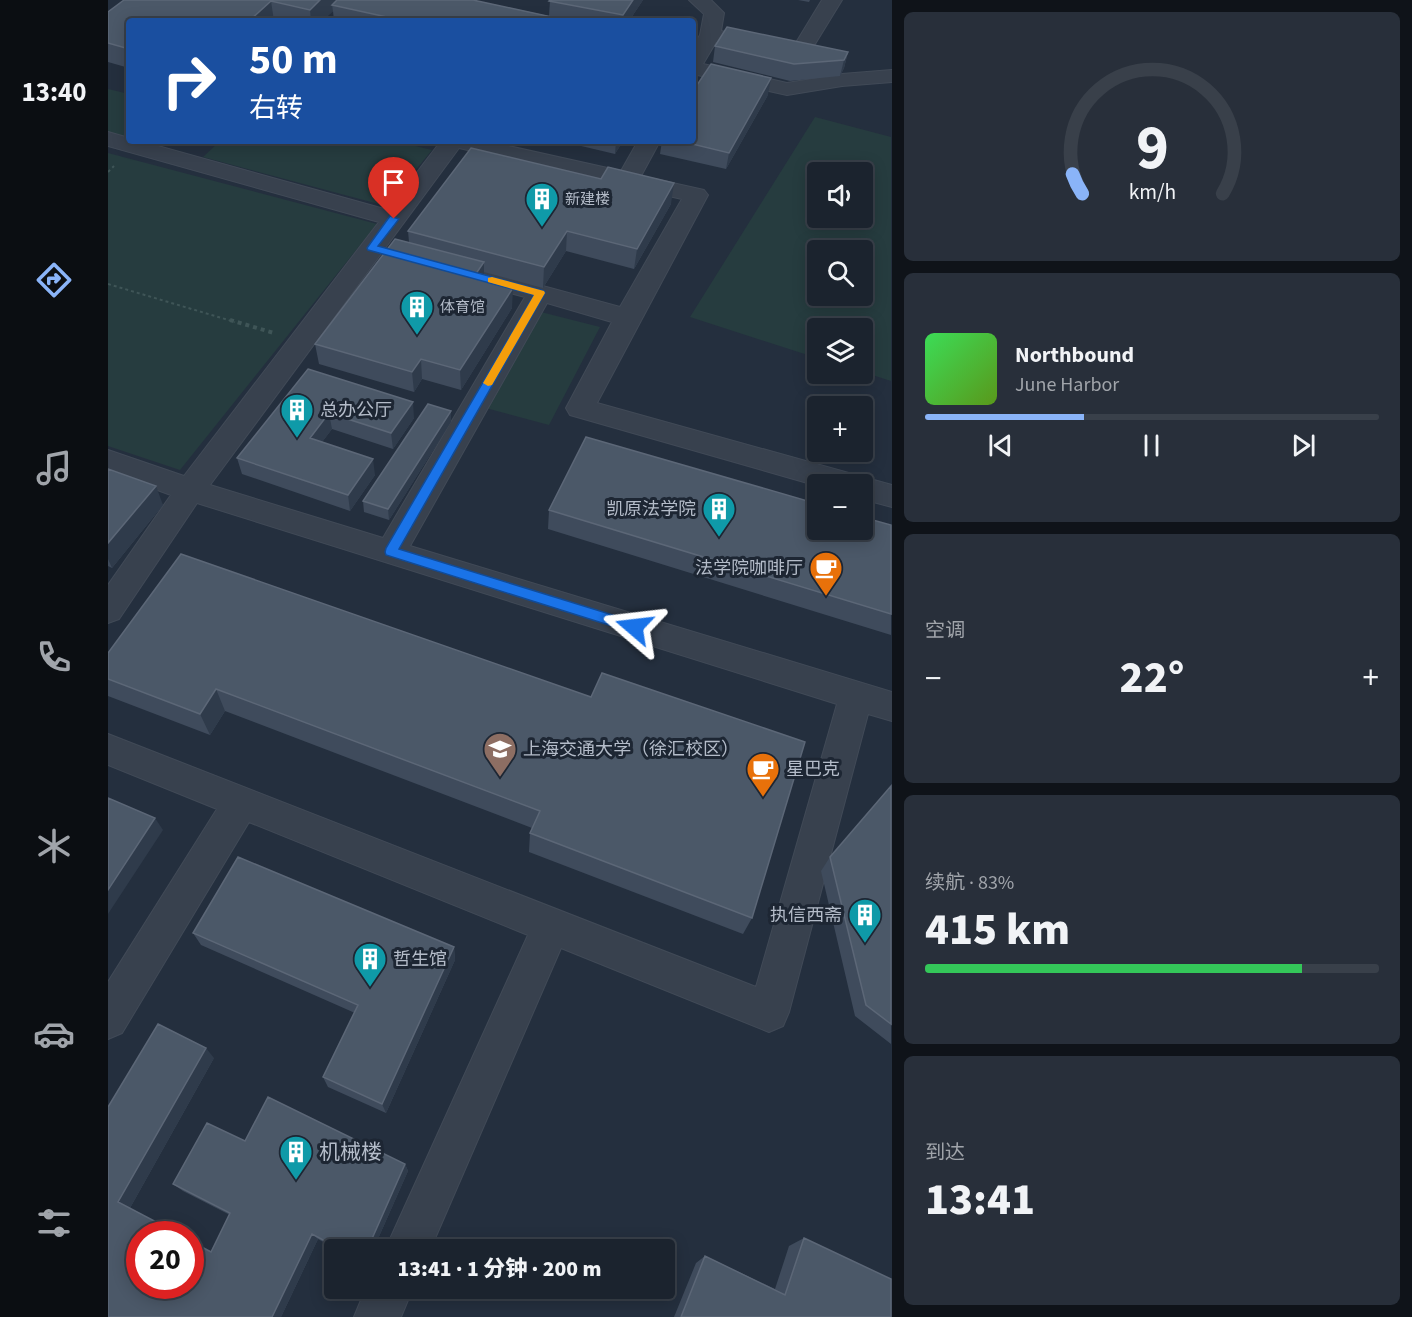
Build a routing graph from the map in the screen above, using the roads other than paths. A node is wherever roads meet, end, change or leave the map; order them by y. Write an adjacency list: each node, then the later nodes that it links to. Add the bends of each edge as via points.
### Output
1 (699, 0): 3 (lane, via 714,13)
2 (832, 0): 3 (lane, via 800,53)
3 (710, 35): 4 (lane)
4 (696, 58)
5 (696, 64): 6 (lane, via 787,89)
6 (891, 76)
7 (108, 140): 12 (lane)
8 (204, 144): 12 (lane)
9 (452, 144): 14 (lane)
10 (468, 144): 13 (lane)
11 (647, 144): 13 (lane)
12 (185, 161): 14 (lane)
13 (628, 179): 17 (lane, via 696,195)
14 (394, 219): 15 (lane)
15 (394, 254): 16 (lane); 20 (lane, via 301,341)
16 (540, 293): 17 (lane); 23 (lane)
17 (627, 318): 19 (lane, via 580,408)
18 (108, 461): 20 (lane)
19 (814, 474)
20 (190, 490): 23 (lane); 24 (lane)
21 (873, 491): 22 (lane)
22 (891, 496)
23 (391, 552): 25 (lane)
24 (108, 610)
25 (856, 696): 26 (lane); 29 (lane, via 769,1012)
26 (891, 707)
27 (108, 749): 28 (lane)
28 (241, 803): 29 (lane); 30 (lane)
29 (551, 927): 31 (lane)
30 (108, 1019)
31 (412, 1239)
32 (385, 1299): 33 (lane)
33 (377, 1317)

